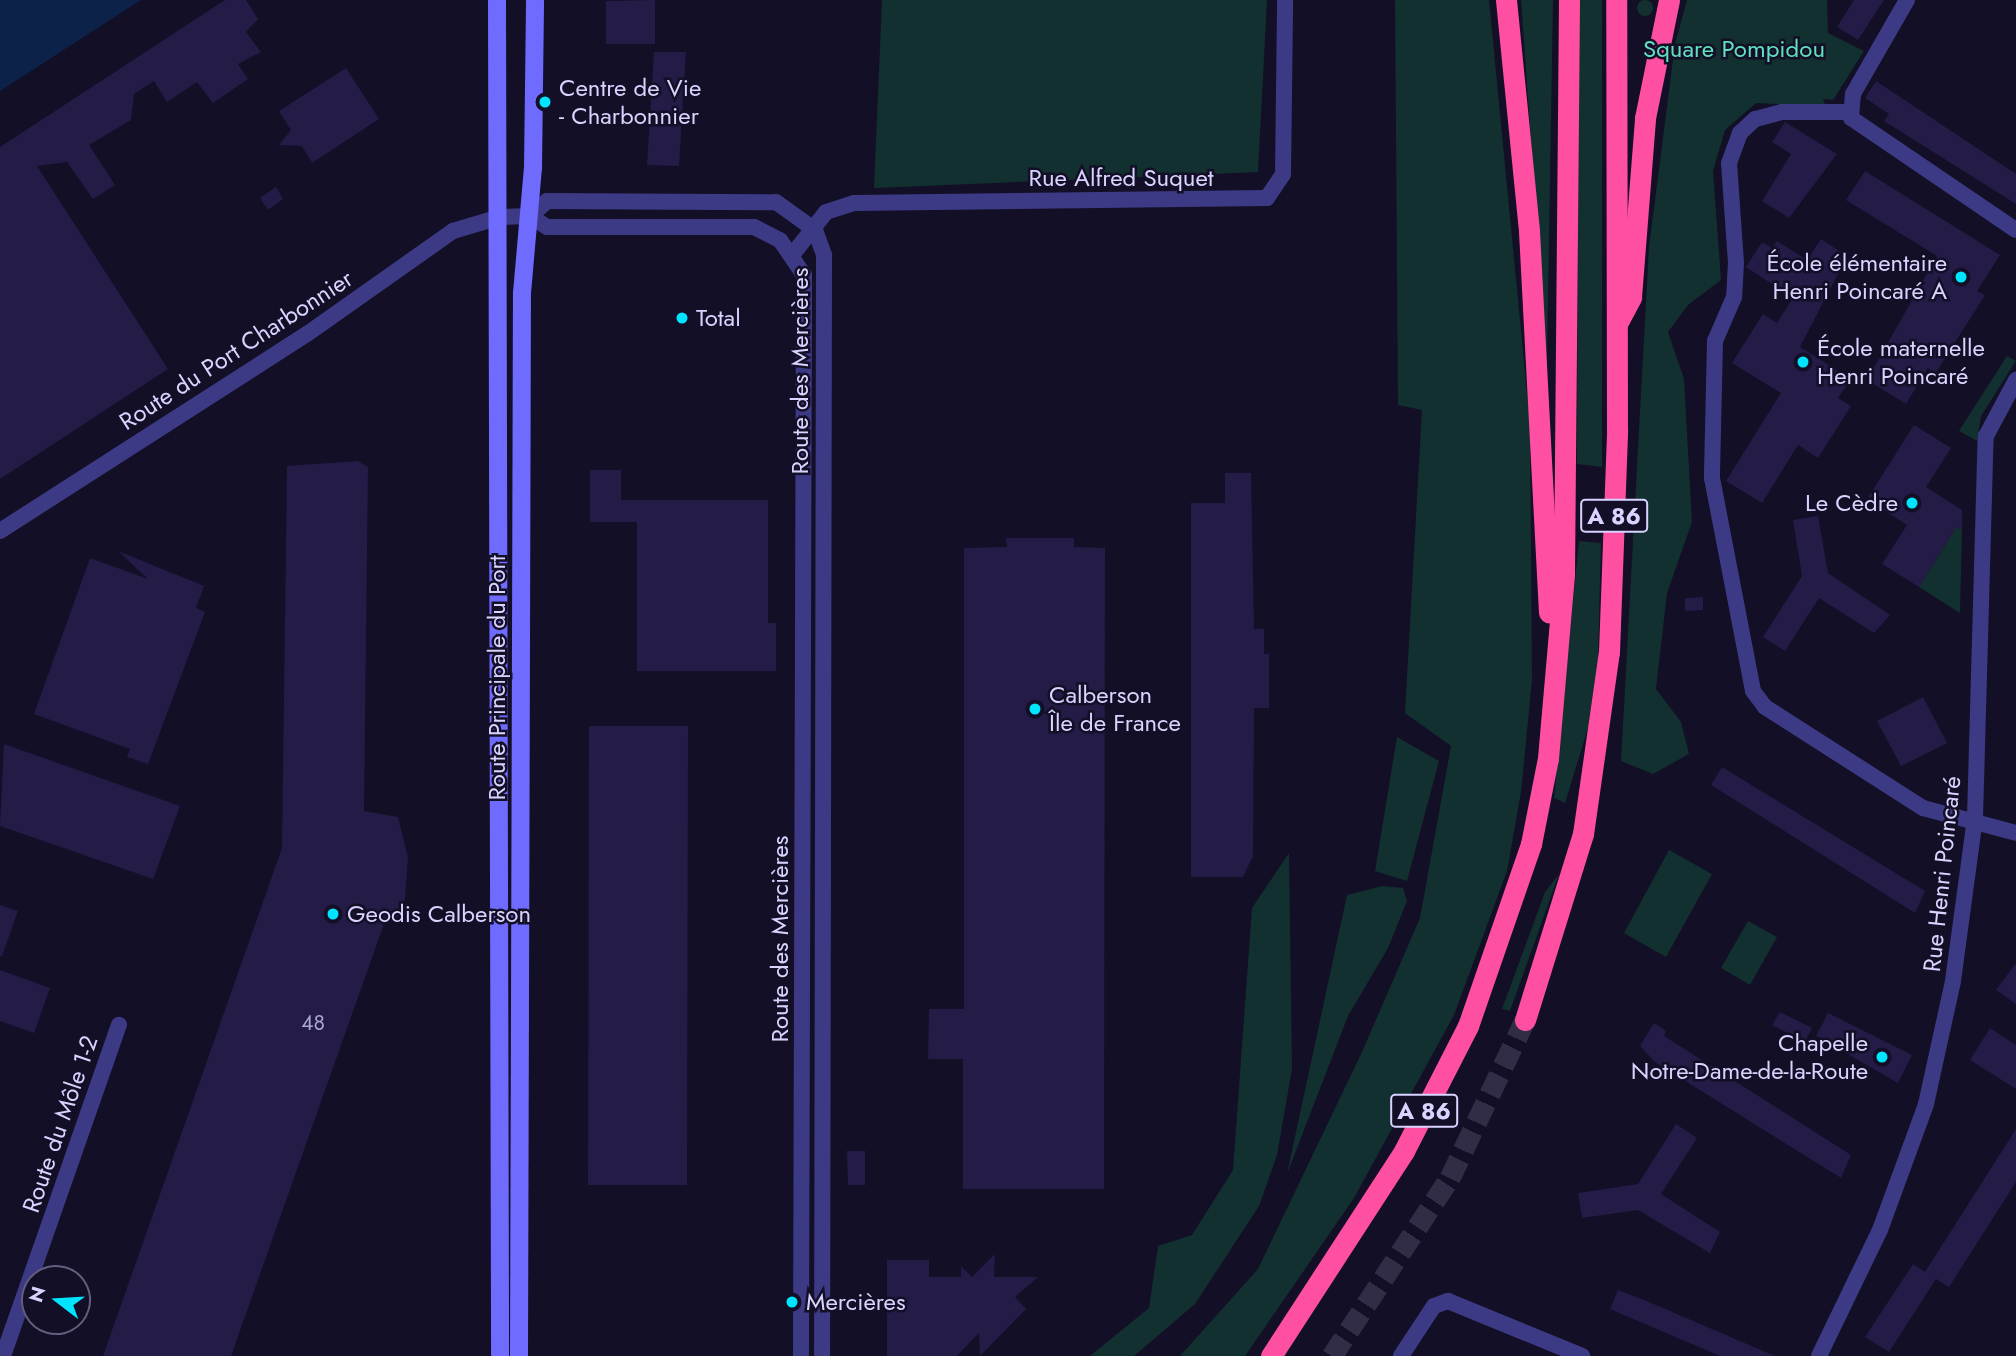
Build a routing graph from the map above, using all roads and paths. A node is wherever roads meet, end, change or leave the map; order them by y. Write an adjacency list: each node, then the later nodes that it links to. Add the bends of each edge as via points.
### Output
1 (496, 0): 11 (main road, Route Principale du Port)
2 (535, 0): 10 (main road, Route Principale du Port)
3 (1285, 0): 12 (street, Rue Alfred Suquet, via 1283,174 1267,198 854,203 827,212)
4 (1506, 0): 18 (highway, via 1529,230 1550,631)
5 (1569, 0): 18 (highway, A 86)
6 (1616, 0): 15 (highway, A 86)
7 (1669, 0): 15 (highway, via 1645,118 1630,297)
8 (1907, 0): 9 (street)
9 (1850, 112): 13 (street, via 1860,129); 19 (street, via 1767,114 1740,134 1732,148 1728,177 1734,297 1715,341 1712,478 1759,703 1923,808)
10 (530, 216): 11 (street); 12 (street, via 547,201 764,201 785,204); 14 (street, Route des Mercières, via 547,227 754,227); 25 (main road, Route Principale du Port, via 522,293)
11 (500, 217): 17 (street, Route du Port Charbonnier, via 453,231 307,334); 24 (main road, Route Principale du Port)
12 (815, 230): 14 (street, Rue Alfred Suquet); 27 (street, Route des Mercières, via 824,255)
13 (2016, 230)
14 (793, 254): 26 (street, Route des Mercières, via 804,275)
15 (1616, 325): 21 (highway, A 86, via 1614,553 1599,739 1566,899)
16 (2016, 380): 19 (street, Rue Henri Poincaré, via 1986,436)
17 (0, 531)
18 (1559, 667): 28 (highway, A 86, via 1531,844 1472,1018 1404,1151)
19 (1975, 818): 20 (street); 31 (street, Rue Henri Poincaré, via 1953,981 1926,1104 1880,1230)
20 (2016, 832)
21 (1524, 1020)
22 (119, 1025): 23 (street, Route du Môle 1-2)
23 (3, 1356)
24 (500, 1356)
25 (519, 1356)
26 (801, 1356)
27 (822, 1356)
28 (1272, 1356)
29 (1401, 1356): 30 (street, via 1434,1306 1448,1301)
30 (1582, 1356)
31 (1819, 1356)

